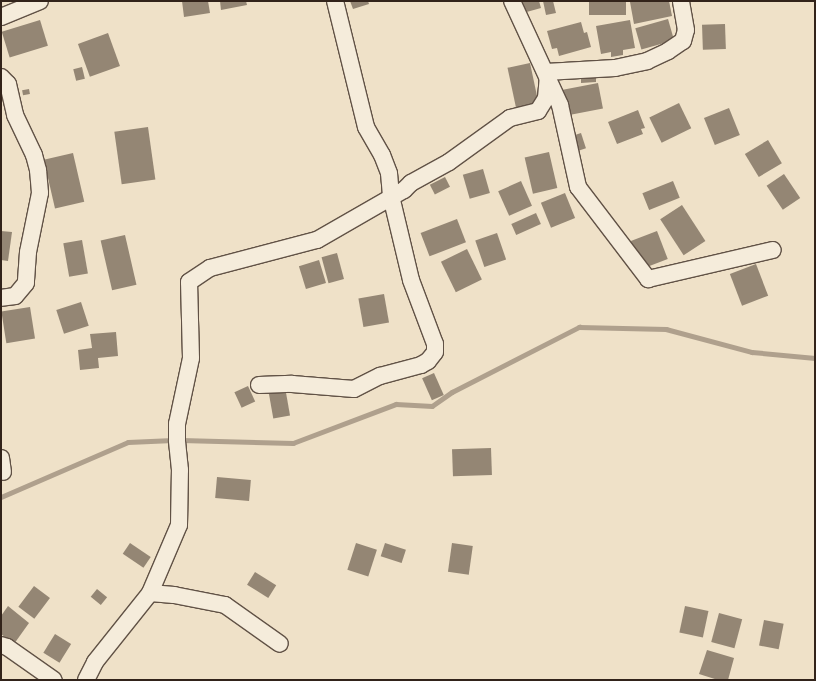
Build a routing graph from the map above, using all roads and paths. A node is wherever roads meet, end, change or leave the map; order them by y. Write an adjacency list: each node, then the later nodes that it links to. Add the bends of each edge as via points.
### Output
1 (40, 1): 5 (street)
2 (335, 1): 8 (street, via 366,127 389,174)
3 (512, 1): 6 (street)
4 (681, 1): 6 (street, via 686,30 683,41 668,51 647,61 615,68)
5 (1, 17)
6 (547, 74): 8 (street, via 546,98 538,110 510,118 449,162); 9 (street, via 565,122 578,187 648,279)
7 (1, 77): 10 (street, via 8,84 15,115 34,155 40,192 28,252 26,283 15,296)
8 (391, 196): 11 (street, via 411,280 435,344 433,357 421,365 380,376 354,389); 12 (street, via 317,240 210,268 189,282 191,358 177,440 179,525)
9 (773, 250)
10 (1, 298)
11 (259, 385)
12 (150, 593): 13 (street, via 226,605); 16 (street, via 95,662)
13 (280, 644)
14 (1, 645): 15 (street)
15 (54, 680)
16 (86, 680)

